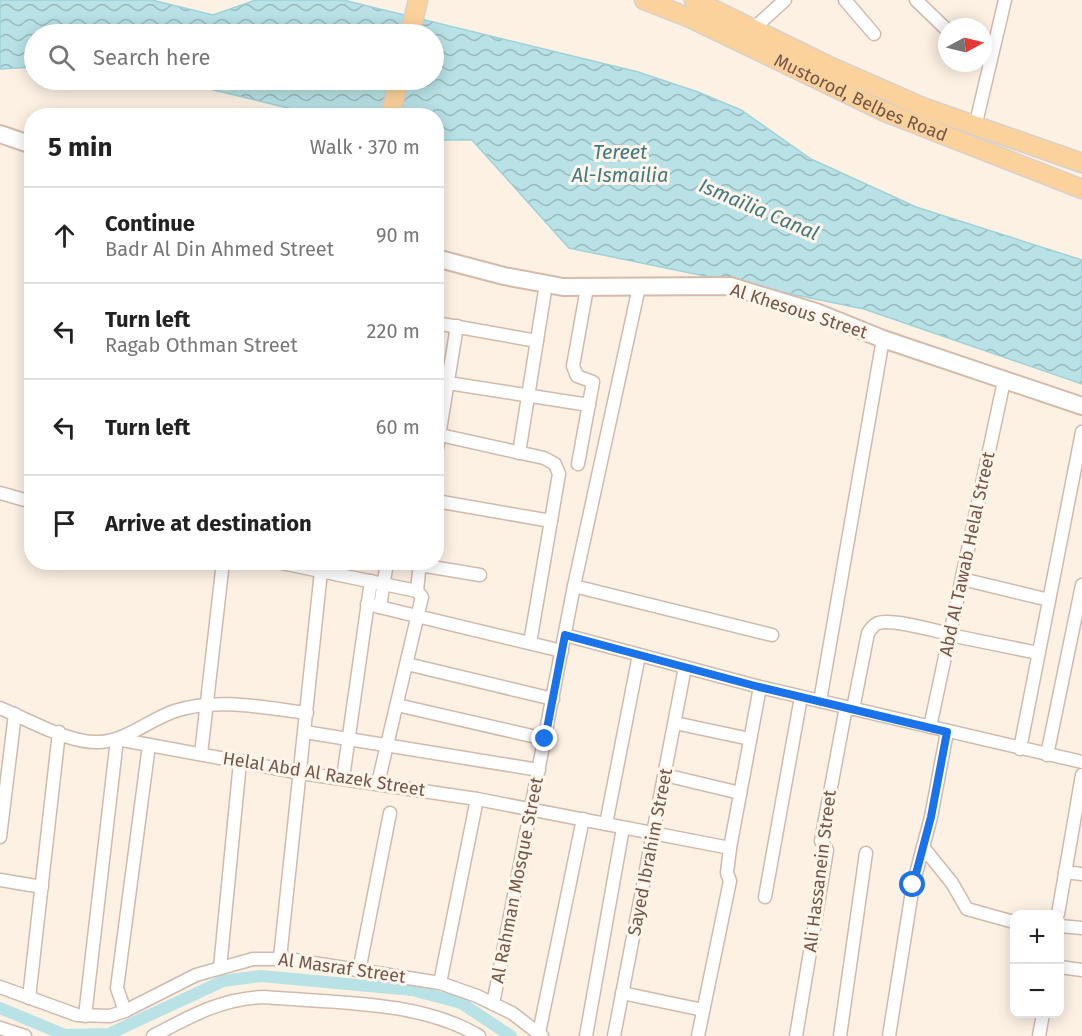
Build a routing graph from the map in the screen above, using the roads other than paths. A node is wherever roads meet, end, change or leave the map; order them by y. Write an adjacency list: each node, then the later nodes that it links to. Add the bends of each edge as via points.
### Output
1 (644, 0): 20 (main road, Mustorod, Belbes Road, via 690,18 885,112)
2 (694, 0): 10 (main road, Mustorod, Belbes Road)
3 (785, 0): 10 (street)
4 (845, 0): 11 (street)
5 (916, 0): 8 (street)
6 (1005, 0): 12 (street)
7 (418, 1): 9 (main road)
8 (938, 21)
9 (412, 24)
10 (753, 28): 16 (main road, Mustorod, Belbes Road, via 875,87)
11 (874, 34)
12 (992, 43)
13 (984, 72): 16 (street)
14 (396, 90): 15 (main road)
15 (392, 108)
16 (975, 127): 19 (main road, Mustorod, Belbes Road)
17 (0, 134): 18 (main road)
18 (24, 142)
19 (1082, 162)
20 (1082, 189)
21 (444, 260): 22 (main road, Al Khesous Street)
22 (546, 284): 24 (main road, Al Khesous Street); 28 (street)
23 (639, 287): 24 (main road, Al Khesous Street); 27 (main road, Al Khesous Street, via 730,286 816,312); 53 (street, Al Rahman Mosque Street)
24 (587, 288): 33 (street, via 573,366 577,376 592,381)
25 (444, 323): 26 (street)
26 (458, 326): 28 (street); 30 (street)
27 (883, 339): 29 (main road, Al Khesous Street); 71 (street)
28 (537, 341): 31 (street)
29 (1004, 381): 34 (main road, Al Khesous Street); 50 (street, Abd Al Tawab Helal Street)
30 (448, 383): 31 (street); 32 (street)
31 (528, 396): 33 (street); 37 (street)
32 (444, 403)
33 (589, 405): 38 (street)
34 (1082, 406)
35 (444, 429): 37 (street)
36 (1082, 432): 55 (street)
37 (519, 453): 42 (street, via 551,461 559,474)
38 (578, 464)
39 (0, 493): 40 (street)
40 (24, 500)
41 (444, 502): 42 (street)
42 (551, 522): 62 (street)
43 (444, 568): 49 (street)
44 (222, 570): 72 (street)
45 (321, 570): 76 (street)
46 (332, 570): 51 (street)
47 (383, 570): 51 (street)
48 (420, 570): 54 (street)
49 (480, 575)
50 (962, 579): 55 (street); 59 (street, Abd Al Tawab Helal Street)
51 (377, 583): 54 (street); 56 (street); 57 (street)
52 (1082, 585): 91 (street)
53 (574, 586): 60 (street, Al Rahman Mosque Street); 61 (street)
54 (419, 593): 58 (street)
55 (1049, 600): 64 (street)
56 (366, 604): 57 (street); 84 (street)
57 (380, 607): 58 (street)
58 (418, 616): 62 (street); 66 (street)
59 (950, 634): 64 (street); 75 (street, Ali Hassanein Street, via 891,622 873,627 868,633); 79 (street, Abd Al Tawab Helal Street)
60 (565, 635): 63 (street, Al Rahman Mosque Street); 65 (street)
61 (772, 635)
62 (530, 643): 63 (street)
63 (562, 651): 70 (street, Al Rahman Mosque Street)
64 (1038, 653): 89 (street)
65 (639, 655): 67 (street); 106 (street)
66 (407, 664): 70 (street); 73 (street)
67 (686, 667): 68 (street); 78 (street, Sayed Ibrahim Street)
68 (759, 687): 69 (street); 86 (street)
69 (801, 697): 71 (street); 117 (street)
70 (553, 699): 85 (street, Al Rahman Mosque Street)
71 (820, 701): 75 (street)
72 (207, 705): 76 (street); 83 (street, via 172,712); 90 (street)
73 (397, 705): 85 (street); 88 (street)
74 (0, 708): 77 (street)
75 (850, 708): 79 (street); 144 (street, Ali Hassanein Street, via 821,841 827,850)
76 (307, 713): 81 (street)
77 (15, 714): 80 (street); 99 (street)
78 (675, 723): 86 (street); 96 (street, Sayed Ibrahim Street)
79 (930, 727): 82 (street)
80 (59, 732): 83 (street, via 87,741); 116 (street)
81 (305, 732): 84 (street); 95 (street)
82 (947, 732): 89 (street); 110 (street)
83 (117, 739): 87 (street, Helal Abd Al Razek Street); 134 (street)
84 (349, 739): 88 (street); 98 (street)
85 (545, 739): 94 (street, Al Rahman Mosque Street)
86 (750, 739): 101 (street)
87 (149, 745): 90 (street, Helal Abd Al Razek Street); 133 (street, via 117,988)
88 (387, 745): 94 (street); 100 (street)
89 (1020, 749): 91 (street)
90 (201, 754): 92 (street, Helal Abd Al Razek Street)
91 (1047, 755): 93 (street)
92 (240, 762): 95 (street, Helal Abd Al Razek Street); 123 (street)
93 (1082, 762)
94 (539, 770): 103 (street, Al Rahman Mosque Street)
95 (301, 773): 98 (street, Helal Abd Al Razek Street); 122 (street)
96 (665, 775): 101 (street); 109 (street, Sayed Ibrahim Street)
97 (1082, 775): 113 (street)
98 (342, 778): 100 (street, Helal Abd Al Razek Street)
99 (3, 780): 108 (street)
100 (378, 783): 102 (street, Helal Abd Al Razek Street)
101 (740, 793): 111 (street)
102 (477, 799): 103 (street, Helal Abd Al Razek Street); 127 (street)
103 (531, 809): 105 (street, Helal Abd Al Razek Street); 131 (street, Al Rahman Mosque Street)
104 (390, 813): 126 (street)
105 (583, 819): 106 (street, Helal Abd Al Razek Street); 137 (street)
106 (606, 824): 107 (street, Helal Abd Al Razek Street)
107 (623, 828): 109 (street, Helal Abd Al Razek Street); 141 (street)
108 (0, 832)
109 (653, 834): 111 (street, Helal Abd Al Razek Street); 129 (street, Sayed Ibrahim Street)
110 (923, 847): 119 (street, via 967,909); 146 (street, via 905,929)
111 (730, 848): 132 (street, via 730,881)
112 (866, 853): 145 (street)
113 (1065, 872): 114 (street); 118 (street)
114 (1082, 874)
115 (0, 880): 116 (street)
116 (42, 887): 130 (street)
117 (765, 897)
118 (1059, 910)
119 (1010, 921)
120 (1064, 926): 121 (street)
121 (1082, 928)
122 (280, 958): 123 (street, Al Masraf Street, via 253,959); 126 (street, Al Masraf Street)
123 (220, 968): 133 (street, Al Masraf Street, via 168,988)
124 (1064, 968): 125 (street)
125 (1082, 970)
126 (359, 971): 127 (street, Al Masraf Street)
127 (440, 983): 131 (street, Al Masraf Street)
128 (0, 987): 130 (street, Al Masraf Street)
129 (622, 993): 132 (street); 142 (street, Sayed Ibrahim Street)
130 (29, 998): 134 (street, Al Masraf Street)
131 (493, 1004): 137 (street, Al Masraf Street)
132 (703, 1010): 143 (street)
133 (125, 1011): 134 (street, Al Masraf Street, via 110,1016)
134 (86, 1016)
135 (1042, 1018): 147 (street)
136 (0, 1028): 138 (street)
137 (540, 1035)
138 (26, 1036)
139 (153, 1036): 140 (street, via 222,1003 264,997 407,1011 448,1020)
140 (479, 1036)
141 (586, 1036)
142 (614, 1036)
143 (698, 1036)
144 (796, 1036)
145 (840, 1036)
146 (889, 1036)
147 (1040, 1036)

